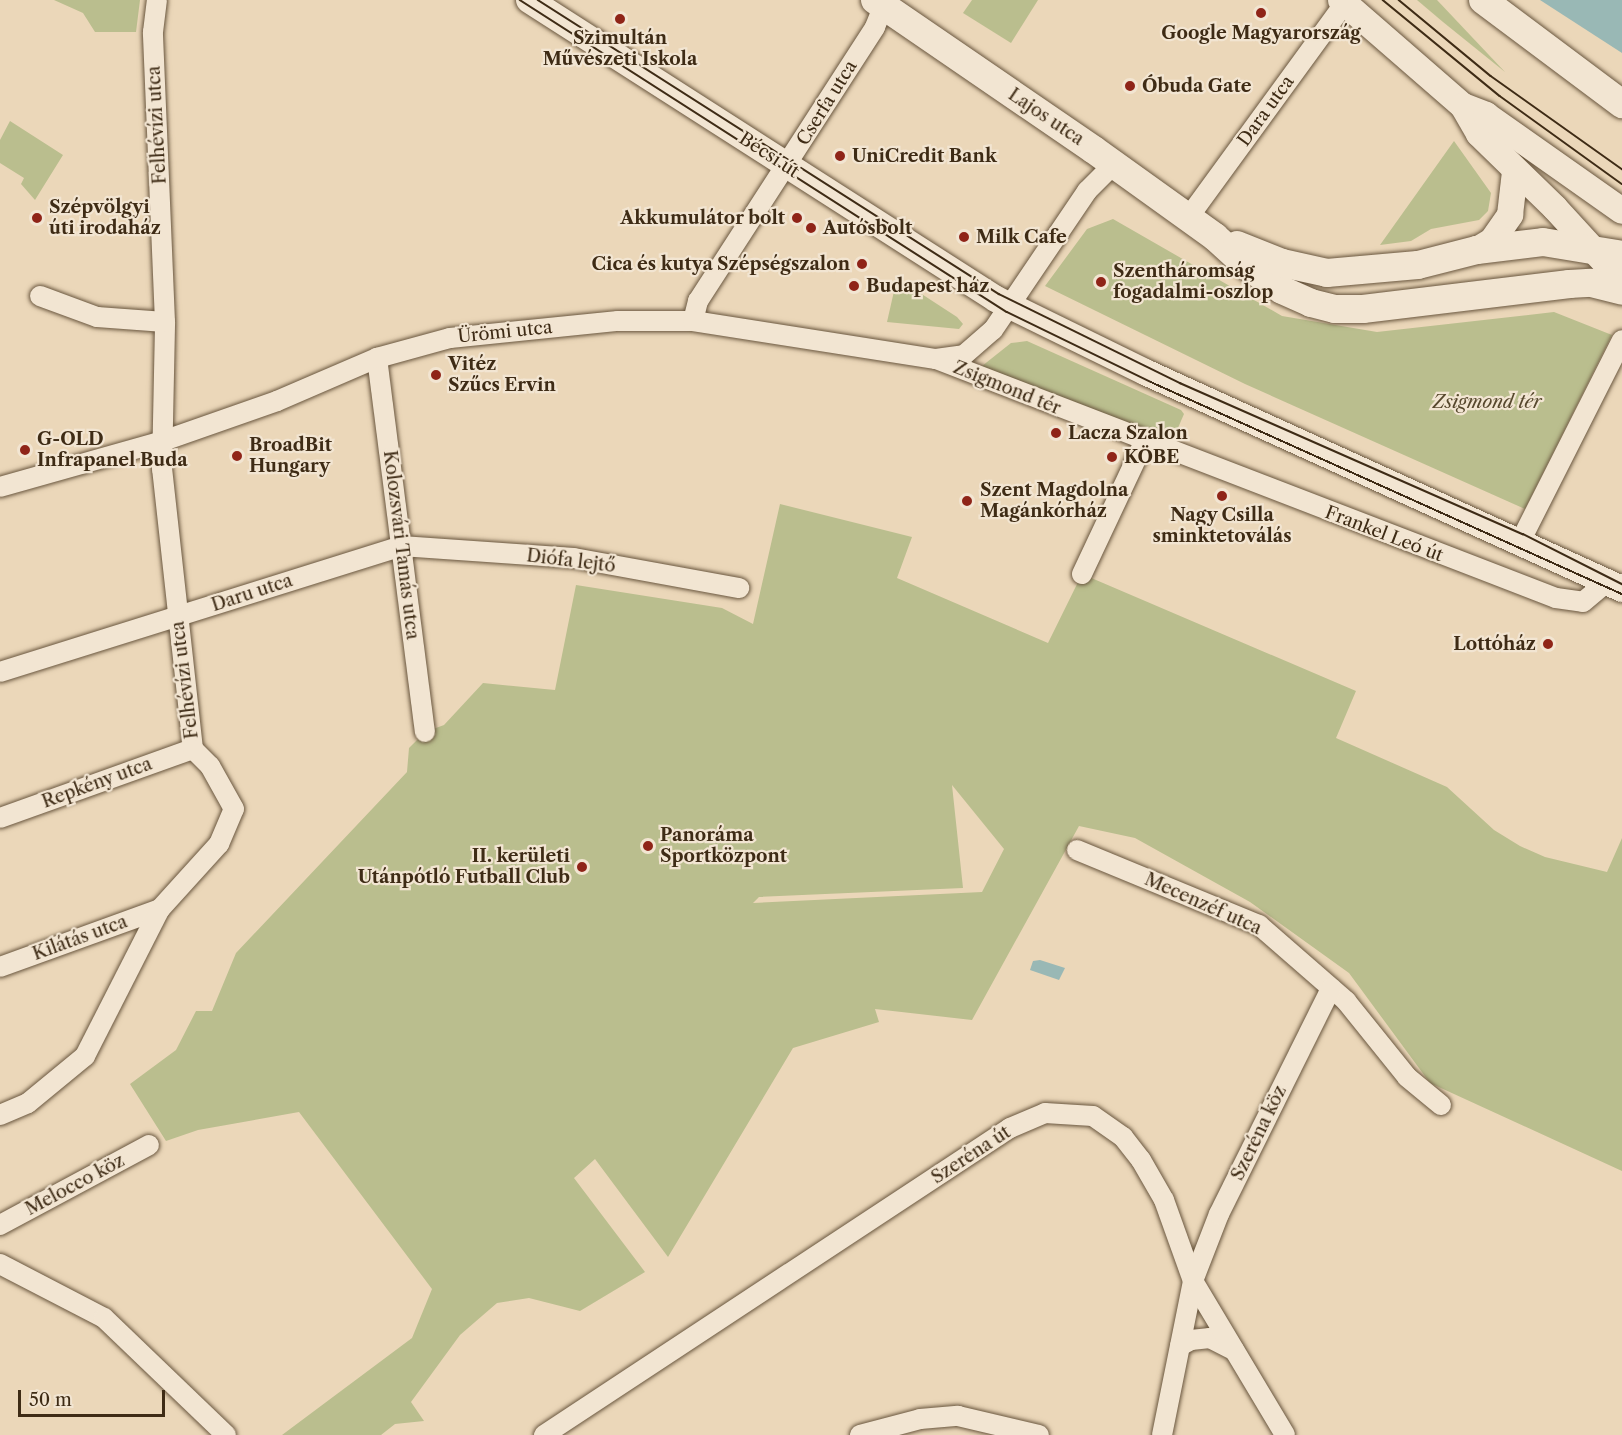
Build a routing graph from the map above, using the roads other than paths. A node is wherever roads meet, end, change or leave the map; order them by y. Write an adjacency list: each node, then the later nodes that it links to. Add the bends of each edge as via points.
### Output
1 (157, 0): 22 (street, Felhévízi utca, via 153,32)
2 (529, 0): 8 (street, Bécsi út)
3 (1483, 0): 6 (main road)
4 (882, 2): 8 (street, Cserfa utca, via 875,27); 9 (main road, Lajos utca)
5 (1343, 2): 7 (street); 12 (street, Dara utca)
6 (1622, 104)
7 (1463, 106): 10 (street, via 1479,134); 11 (street, via 1486,116)
8 (786, 166): 20 (street, Bécsi út); 21 (street, Cserfa utca, via 698,301)
9 (1112, 166): 12 (main road, Lajos utca); 20 (street, via 1087,191)
10 (1515, 172): 14 (street, via 1556,208); 15 (street, via 1510,215 1492,241)
11 (1622, 211)
12 (1188, 218): 13 (main road, Lajos utca)
13 (1215, 237): 15 (main road, via 1282,263 1327,273 1418,265); 18 (main road, via 1282,290 1335,309 1550,285 1591,283)
14 (1589, 247): 15 (main road, via 1543,242); 16 (main road); 17 (street)
15 (1477, 250)
16 (1622, 255)
17 (1622, 281)
18 (1622, 291)
19 (40, 296): 22 (street, via 97,317)
20 (1010, 307): 25 (street, Ürömi utca, via 981,344 964,355); 29 (street)
21 (693, 321): 24 (street, Ürömi utca, via 618,321 450,338); 25 (street, Ürömi utca)
22 (165, 322): 26 (street, Felhévízi utca)
23 (1622, 340): 29 (street)
24 (377, 358): 26 (street, Ürömi utca, via 277,401); 30 (street, Kolozsvári Tamás utca)
25 (936, 359): 27 (street, Zsigmond tér)
26 (163, 441): 28 (street, Ürömi utca); 34 (street, Felhévízi utca, via 162,469)
27 (1144, 442): 31 (street); 32 (street, Frankel Leó út, via 1556,598 1583,602 1603,585)
28 (0, 487)
29 (1520, 542): 32 (street)
30 (401, 546): 33 (street, Diófa lejtő, via 574,558); 34 (street, Daru utca); 36 (street, Kolozsvári Tamás utca)
31 (1082, 574)
32 (1617, 587)
33 (739, 588)
34 (177, 617): 35 (street, Daru utca); 37 (street, Felhévízi utca)
35 (0, 672)
36 (425, 732)
37 (193, 749): 38 (street, Repkény utca); 40 (street, Felhévízi utca, via 210,766 234,808 219,844)
38 (0, 818)
39 (1077, 850): 42 (street, Mecenzéf utca, via 1259,925)
40 (160, 909): 41 (street, Kilátás utca); 44 (street, Felhévízi utca, via 85,1056 28,1103)
41 (0, 967)
42 (1331, 988): 43 (street, Mecenzéf utca, via 1407,1077); 48 (street, Szeréna köz, via 1219,1214)
43 (1441, 1105)
44 (0, 1115)
45 (149, 1145): 46 (street, Melocco köz)
46 (0, 1225)
47 (0, 1264): 51 (street, via 104,1318)
48 (1193, 1281): 49 (street, Szeréna köz); 50 (street, Szeréna út); 52 (street, Szeréna út, via 1164,1200 1123,1137 1093,1116 1045,1113 1010,1128)
49 (1180, 1346): 50 (street, via 1210,1338); 55 (street, Szeréna köz)
50 (1234, 1350): 56 (street, Szeréna út)
51 (226, 1435)
52 (544, 1435)
53 (860, 1435): 54 (street, via 920,1419 958,1416)
54 (1039, 1435)
55 (1162, 1435)
56 (1285, 1435)

